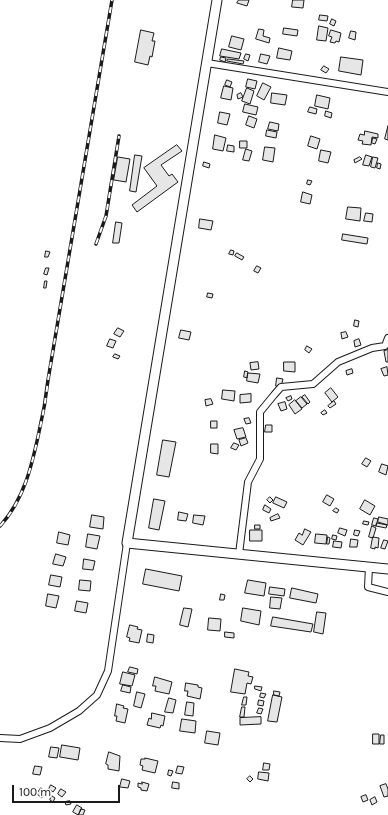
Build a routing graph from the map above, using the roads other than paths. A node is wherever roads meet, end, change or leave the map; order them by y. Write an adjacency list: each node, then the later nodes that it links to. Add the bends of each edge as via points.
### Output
1 (217, 0): 2 (street)
2 (207, 63): 3 (street); 5 (street)
3 (388, 92)
4 (388, 338): 6 (street, via 385,346 372,348 338,362 313,384 281,388 260,412 260,459 248,482)
5 (127, 543): 6 (street); 10 (street, via 108,671 97,695 79,711 50,728 20,738)
6 (239, 554): 7 (street)
7 (369, 567): 8 (street); 9 (street, via 368,587)
8 (388, 569)
9 (388, 592)
10 (0, 738)

